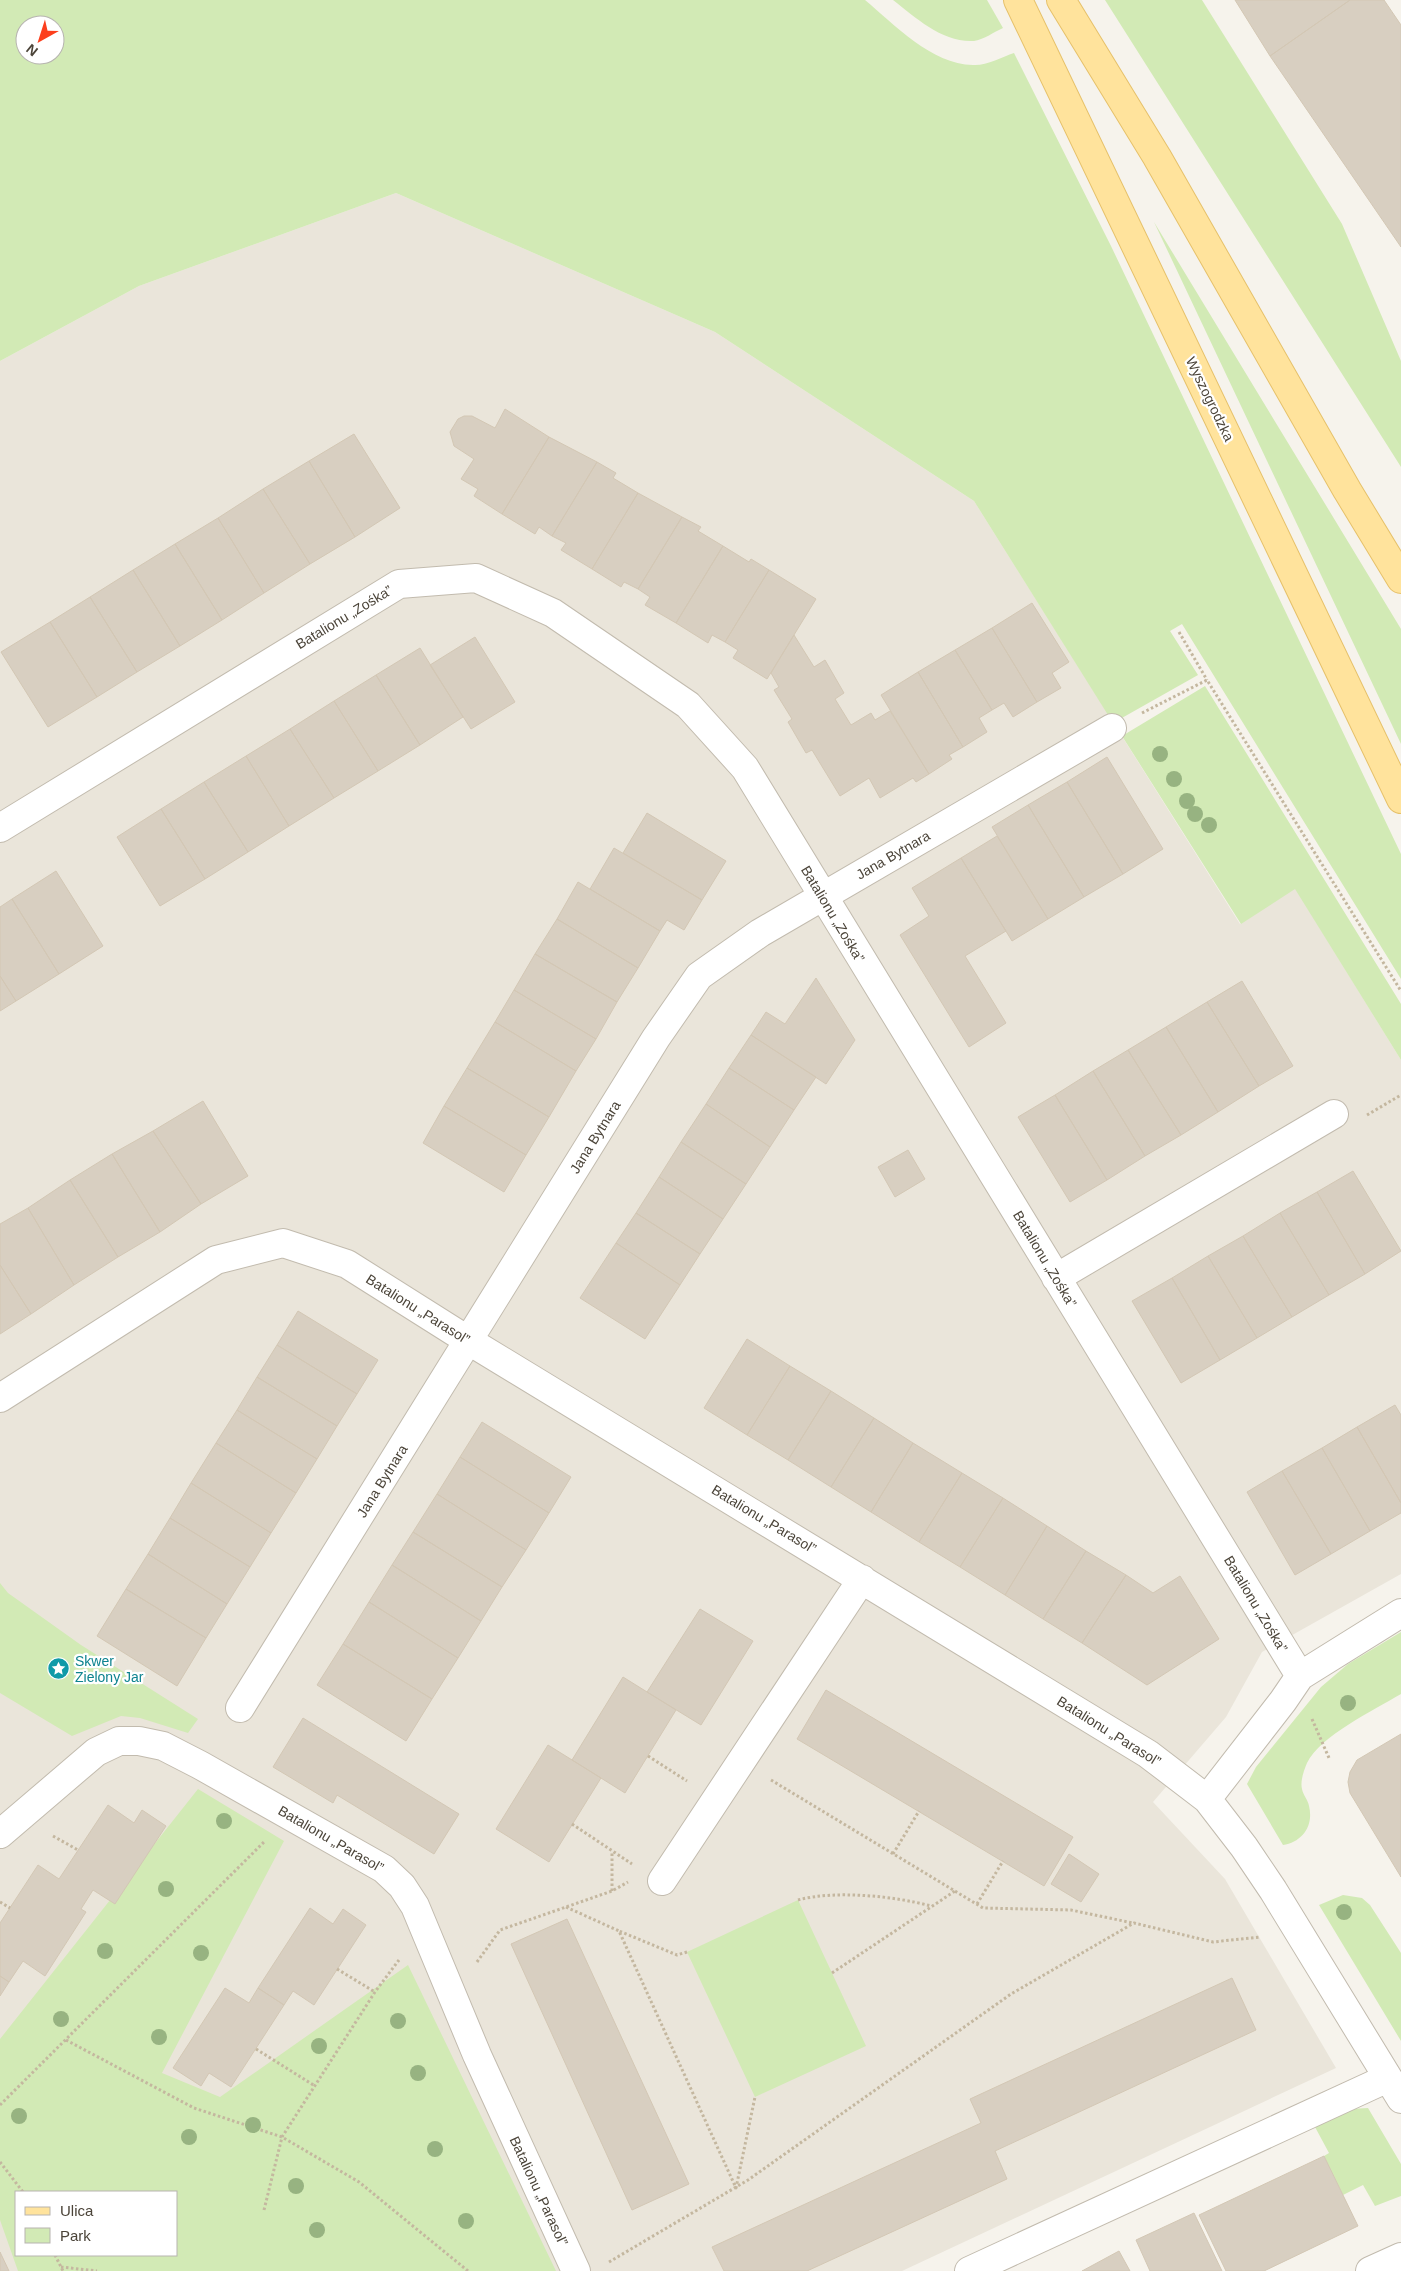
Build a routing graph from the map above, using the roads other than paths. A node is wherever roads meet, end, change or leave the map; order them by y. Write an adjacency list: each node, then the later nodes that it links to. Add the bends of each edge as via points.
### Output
1 (1060, 0): 3 (main road, via 1157,157)
2 (1020, 5): 5 (main road, Wyszogrodzka)
3 (1401, 579)
4 (1112, 728): 7 (street, Jana Bytnara)
5 (1401, 799)
6 (0, 828): 7 (street, Batalionu „Zośka”, via 399,584 476,578 553,613 688,705 745,768)
7 (822, 896): 9 (street, Batalionu „Zośka”); 10 (street, Jana Bytnara, via 760,933 699,976 656,1038)
8 (1334, 1114): 9 (street)
9 (1056, 1278): 14 (street, Batalionu „Zośka”)
10 (469, 1340): 11 (street, Batalionu „Parasol”, via 347,1264 283,1242 216,1260); 12 (street, Batalionu „Parasol”); 15 (street, Jana Bytnara)
11 (0, 1398)
12 (862, 1579): 16 (street, Batalionu „Parasol”, via 1148,1754); 18 (street, via 715,1800)
13 (1401, 1613): 14 (street)
14 (1300, 1676): 16 (street)
15 (240, 1708)
16 (1207, 1799): 19 (street, Batalionu „Parasol”, via 1249,1854 1300,1932)
17 (0, 1834): 21 (street, Batalionu „Parasol”, via 85,1759 104,1747 127,1740 163,1746 384,1869 402,1886 415,1906 451,1996)
18 (653, 1877)
19 (1395, 2089): 22 (street)
20 (1401, 2257): 23 (street)
21 (589, 2269)
22 (968, 2271)
23 (1370, 2271)

